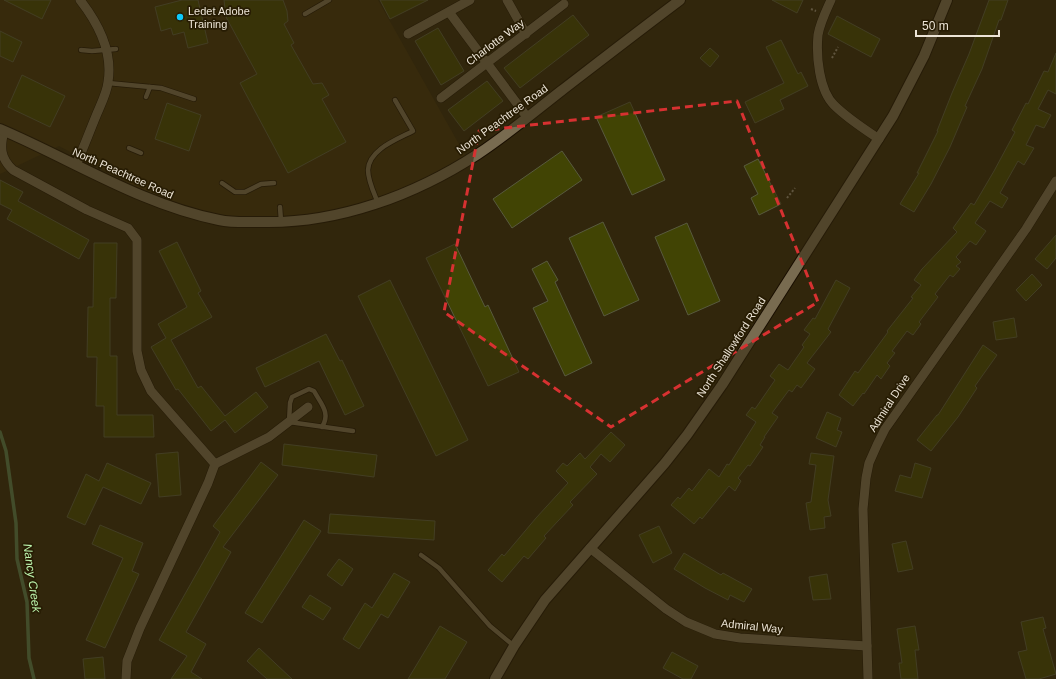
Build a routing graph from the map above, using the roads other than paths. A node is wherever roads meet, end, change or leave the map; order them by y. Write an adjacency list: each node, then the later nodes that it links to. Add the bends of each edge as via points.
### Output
1 (80, 0): 15 (street, via 100,29)
2 (329, 0): 10 (lane)
3 (470, 0): 9 (street)
4 (507, 0): 12 (street)
5 (680, 0): 23 (street, North Peachtree Road)
6 (831, 0): 25 (street, via 818,34 818,68 822,81 833,104)
7 (947, 0): 25 (street, North Shallowford Road, via 907,91)
8 (564, 4): 12 (street, Charlotte Way)
9 (448, 12): 11 (street); 16 (street)
10 (305, 14)
11 (408, 34)
12 (526, 34): 16 (street, Charlotte Way)
13 (116, 49): 15 (lane)
14 (82, 50): 15 (lane)
15 (106, 50): 17 (street)
16 (487, 63): 20 (street, Charlotte Way); 23 (street)
17 (108, 83): 18 (lane); 28 (street)
18 (150, 87): 19 (lane); 21 (lane)
19 (146, 97)
20 (441, 98)
21 (194, 99)
22 (396, 100): 32 (lane, via 413,130 380,150 369,161 370,180)
23 (527, 117): 32 (street, North Peachtree Road, via 478,154 424,184)
24 (2, 130): 28 (street, North Peachtree Road); 39 (street, via 2,154 6,164 13,170 87,210 128,228 137,240 137,351 141,370 151,391)
25 (879, 139): 40 (street, North Shallowford Road, via 692,428 665,463)
26 (129, 148): 27 (lane)
27 (141, 153)
28 (76, 165): 34 (street, North Peachtree Road, via 169,207 221,221)
29 (1056, 181): 43 (street, Admiral Drive, via 1026,229 885,429 869,464 863,509)
30 (222, 183): 31 (lane, via 235,192 245,192 261,184)
31 (274, 183)
32 (378, 203): 34 (street, North Peachtree Road, via 334,215)
33 (280, 207): 34 (lane)
34 (281, 223)
35 (308, 407): 36 (street)
36 (289, 422): 37 (lane); 37 (lane, via 292,397 309,389 314,391 326,413); 39 (street, via 269,437)
37 (322, 427): 38 (lane)
38 (353, 431)
39 (214, 464): 44 (street, via 208,483 140,628 128,661)
40 (590, 548): 42 (street, North Shallowford Road, via 545,600); 43 (street, Admiral Way, via 666,609 704,630 740,638)
41 (421, 556): 42 (lane, via 439,568 490,626)
42 (514, 646): 45 (street, North Shallowford Road)
43 (868, 646): 46 (street, Admiral Drive)
44 (126, 679)
45 (495, 679)
46 (868, 679)

